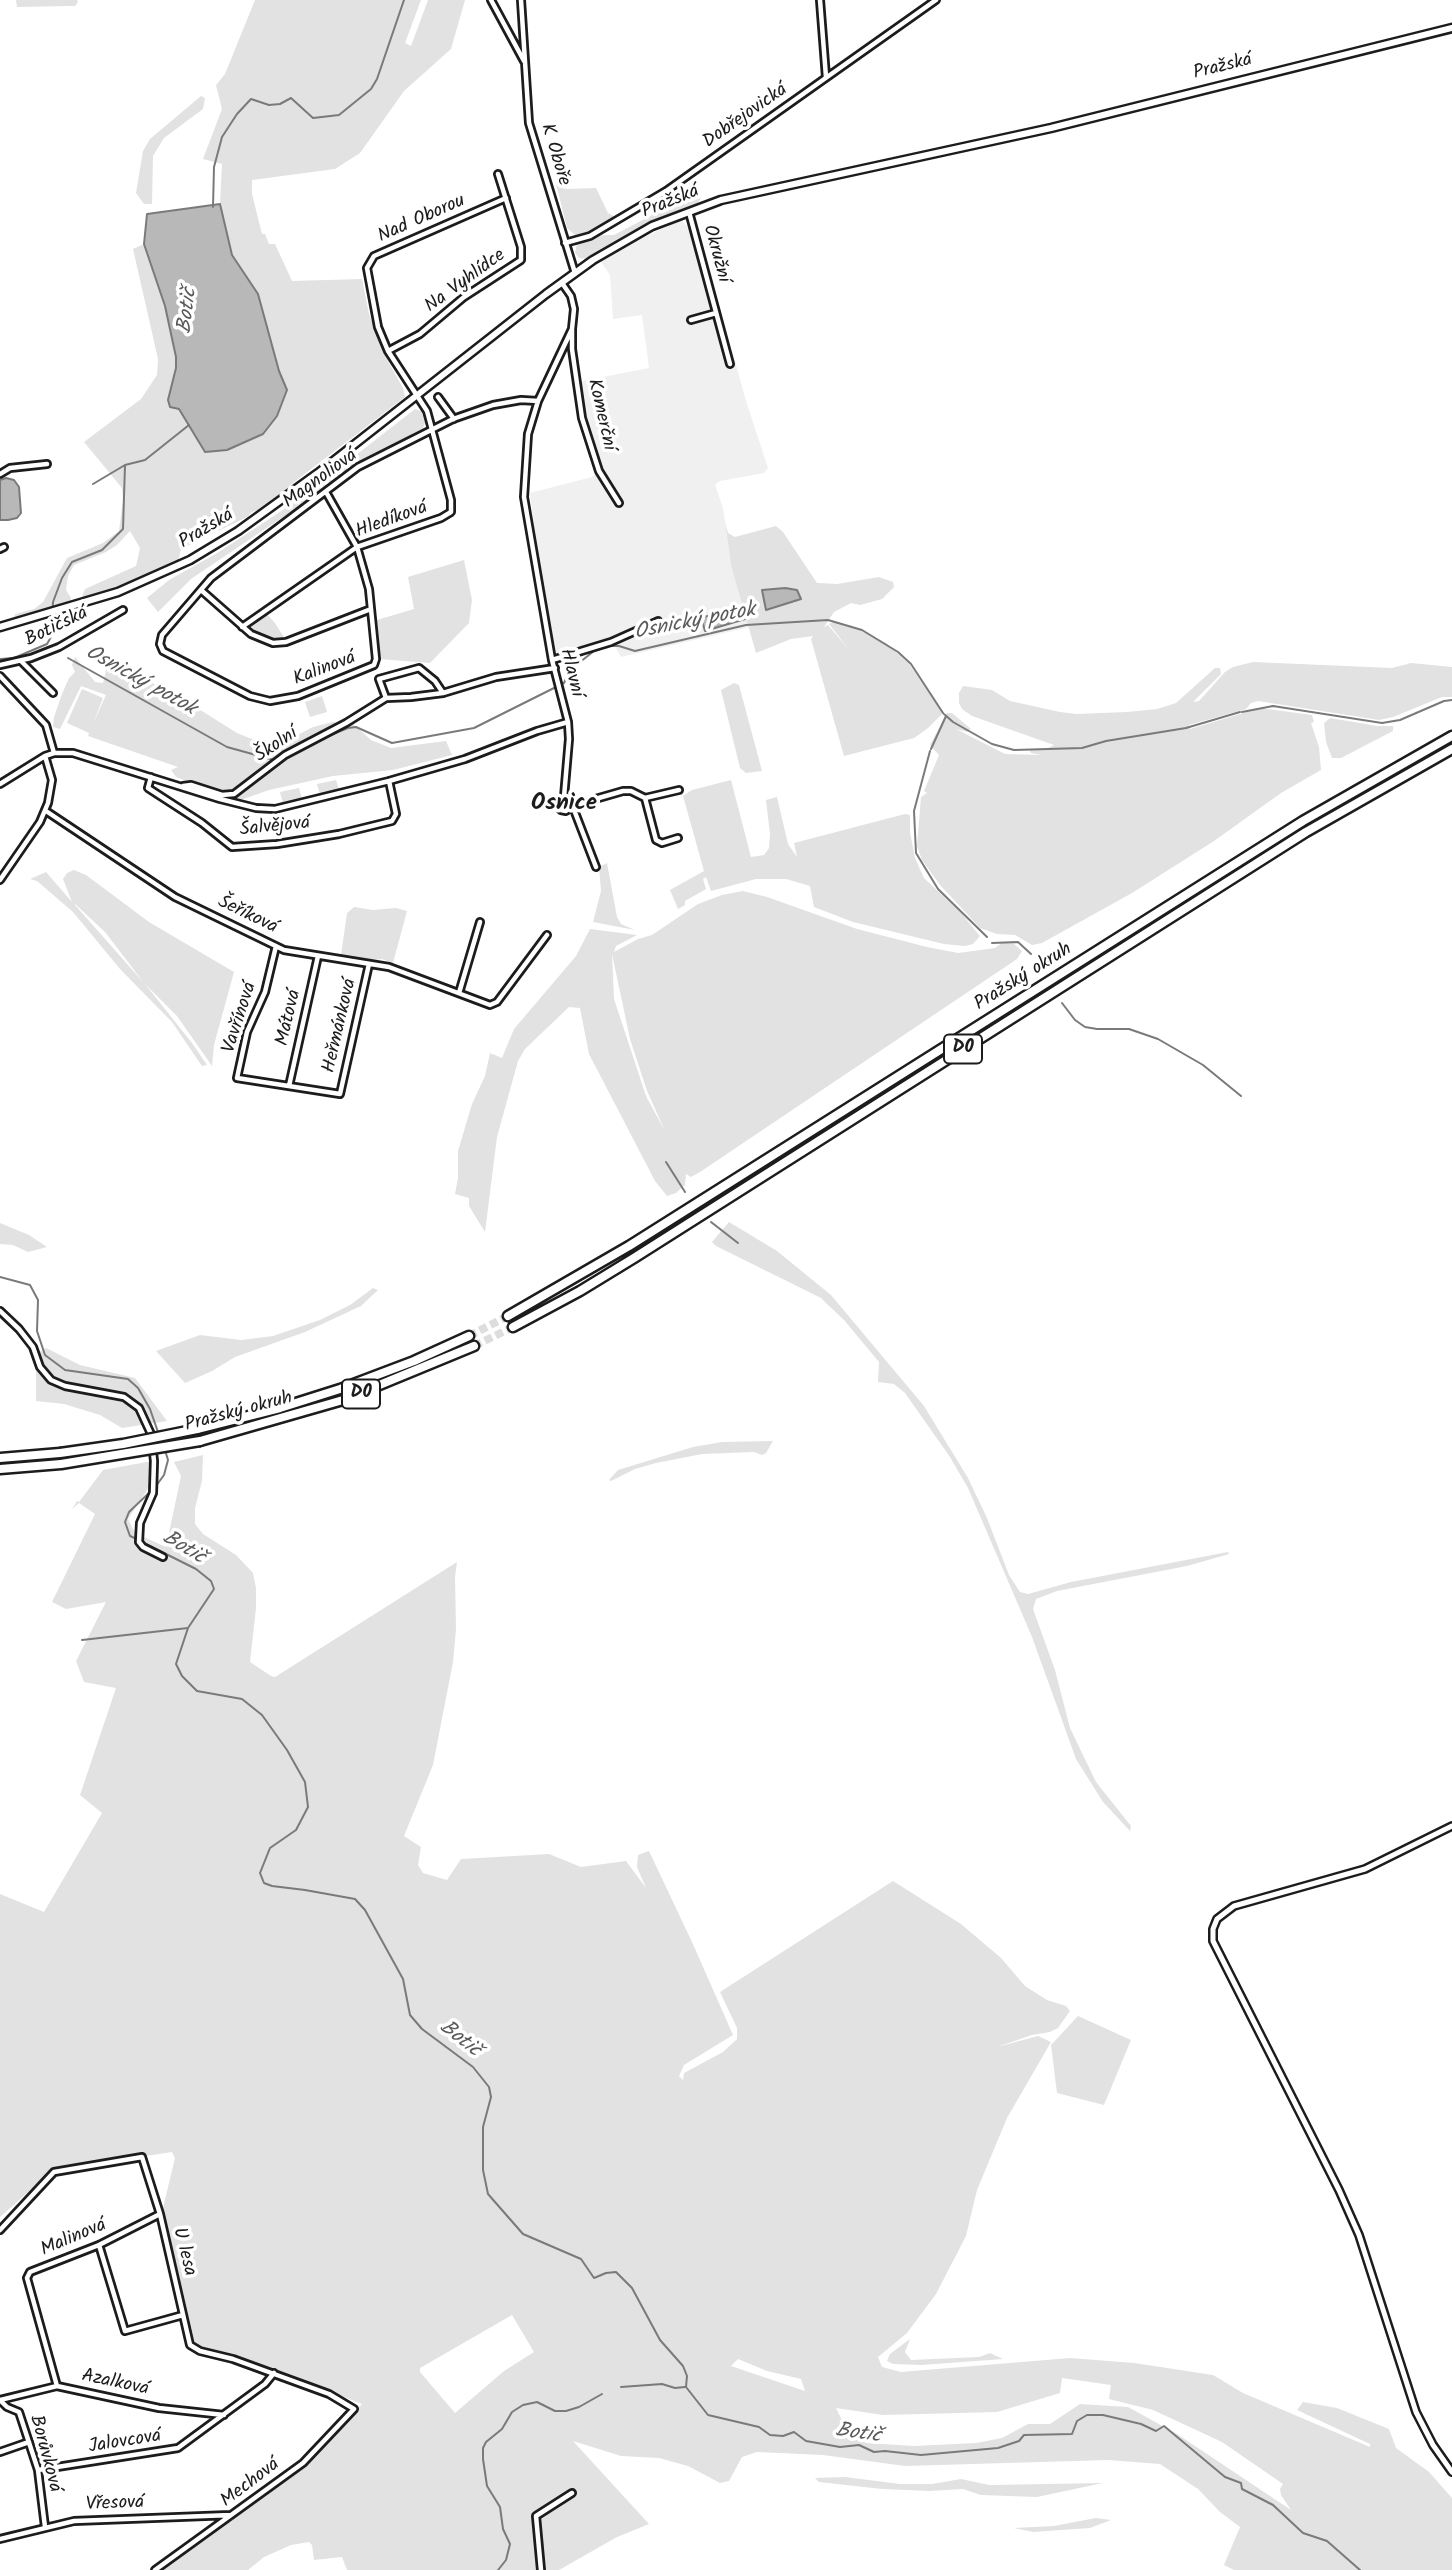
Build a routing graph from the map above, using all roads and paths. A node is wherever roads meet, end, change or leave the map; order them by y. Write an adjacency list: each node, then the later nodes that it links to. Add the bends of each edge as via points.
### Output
1 (491, 0): 6 (street)
2 (521, 0): 6 (street, K Oboře)
3 (820, 0): 7 (street)
4 (936, 0): 7 (street, Dobřejovická)
5 (1452, 28): 10 (main road, Pražská, via 1051,128 721,200)
6 (525, 62): 11 (street, K Oboře, via 529,123)
7 (826, 78): 11 (street, Dobřejovická, via 666,191 590,236)
8 (498, 174): 9 (street, Na Vyhlídce)
9 (506, 198): 17 (street, Na Vyhlídce, via 522,247 521,260 464,297 420,334); 17 (street, Nad Oborou, via 374,256 367,268 371,300)
10 (689, 212): 12 (main road, Pražská, via 652,226); 14 (street, Okružní)
11 (565, 243): 12 (street, K Oboře)
12 (575, 273): 13 (main road, Pražská)
13 (562, 283): 16 (street, Hlavní, via 574,309); 19 (main road, Pražská)
14 (716, 313): 15 (street); 18 (street, Okružní)
15 (691, 320)
16 (572, 329): 21 (street, Hlavní); 27 (street, Komerční, via 582,418 599,471)
17 (387, 351): 19 (street, Nad Oborou)
18 (730, 364)
19 (416, 396): 23 (street, Hledíková, via 427,411); 34 (main road, Pražská, via 270,509 190,559 118,592)
20 (438, 397): 22 (street)
21 (538, 401): 22 (street, Magnoliová, via 493,405); 36 (street, Hlavní, via 528,434 524,497)
22 (454, 419): 23 (street, Magnoliová)
23 (432, 430): 26 (street, Magnoliová, via 358,467); 28 (street, Hledíková, via 451,512)
24 (47, 464): 25 (street, via 10,468)
25 (0, 474)
26 (326, 492): 28 (street, Kalinová); 29 (street, Magnoliová)
27 (619, 503)
28 (357, 547): 30 (street, Kalinová); 33 (street, Hledíková)
29 (201, 590): 33 (street); 35 (street, Magnoliová, via 162,635)
30 (372, 609): 33 (street, via 286,642 262,640); 35 (street, Kalinová, via 374,665 284,700 250,696 166,654)
31 (123, 610): 37 (street, Botičská, via 59,647)
32 (657, 621): 36 (street, via 611,642)
33 (242, 626)
34 (0, 627)
35 (160, 644)
36 (552, 660): 39 (street, Hlavní)
37 (21, 661): 38 (street, Botičská); 41 (street)
38 (0, 665)
39 (555, 668): 42 (street, Školní, via 496,677); 44 (street, Hlavní)
40 (0, 676): 47 (street, via 46,724)
41 (52, 693)
42 (443, 693): 43 (street, Školní); 43 (street, via 419,668 379,679)
43 (386, 698): 52 (street, Školní, via 285,755 234,794)
44 (568, 722): 50 (street, Hlavní); 54 (street)
45 (1452, 736): 70 (highway, Pražský okruh / D0, via 1303,821 629,1246)
46 (1452, 749): 71 (highway, Pražský okruh / D0, via 1306,832 634,1258)
47 (54, 752): 48 (street); 49 (street, via 73,752)
48 (45, 756): 51 (street); 57 (street, via 52,780)
49 (151, 777): 50 (street, Šalvějová, via 148,788 232,846 277,844 392,821 396,814); 52 (street)
50 (389, 781): 52 (street, Hlavní, via 275,809 256,808)
51 (0, 784)
52 (181, 786)
53 (679, 790): 55 (street)
54 (564, 797): 56 (street); 56 (street, via 558,802 559,809 566,811)
55 (645, 798): 56 (street, via 623,791); 58 (street, via 656,840 662,843)
56 (571, 806): 59 (street)
57 (46, 811): 60 (street); 63 (street, Šeříková, via 175,897)
58 (678, 838)
59 (596, 867)
60 (0, 880)
61 (480, 922): 66 (street)
62 (547, 935): 66 (street, Šeříková, via 498,1002 489,1005)
63 (276, 946): 64 (street, Šeříková); 67 (street, Vavřínová, via 237,1078)
64 (318, 956): 65 (street, Šeříková); 67 (street, Mátová)
65 (369, 964): 66 (street, Šeříková); 68 (street, Heřmánková)
66 (459, 993)
67 (289, 1086): 68 (street, Vavřínová)
68 (340, 1094)
69 (0, 1311): 76 (street, via 33,1347 51,1380 124,1397 147,1420 154,1461 153,1493 137,1533 143,1547)
70 (508, 1316)
71 (513, 1327)
72 (469, 1336): 74 (highway, Pražský okruh / D0, bridge, via 340,1389 270,1411 136,1442)
73 (474, 1346): 75 (highway, Pražský okruh / D0, bridge, via 344,1400 200,1441 61,1464)
74 (0, 1458)
75 (0, 1469)
76 (163, 1557)
77 (1452, 1826): 90 (street, via 1365,1869 1234,1906 1217,1919 1213,1929 1213,1941 1359,2235 1416,2412)
78 (160, 2214): 79 (street, U lesa, via 142,2157 54,2172); 80 (street, Malinová); 81 (street, U lesa)
79 (0, 2230)
80 (99, 2245): 81 (street, via 125,2331); 83 (street, Malinová, via 30,2272 27,2278)
81 (184, 2314): 82 (street, U lesa, via 190,2345)
82 (274, 2373): 85 (street, U lesa); 86 (street, Jalovcová)
83 (57, 2386): 84 (street, Azalková); 86 (street, Azalková, via 159,2409)
84 (0, 2399): 87 (street, Borůvková, via 19,2412)
85 (354, 2409): 92 (street, Mechová, via 303,2463)
86 (225, 2415): 89 (street, Jalovcová, via 178,2448)
87 (29, 2442): 88 (street); 89 (street, Borůvková)
88 (0, 2452)
89 (38, 2470): 93 (street, Borůvková)
90 (1452, 2472)
91 (572, 2493): 96 (street, via 536,2516)
92 (234, 2515): 93 (street, Vřesová, via 74,2521); 95 (street, Mechová)
93 (45, 2527): 94 (street, Vřesová)
94 (0, 2539)
95 (155, 2570)
96 (541, 2570)

